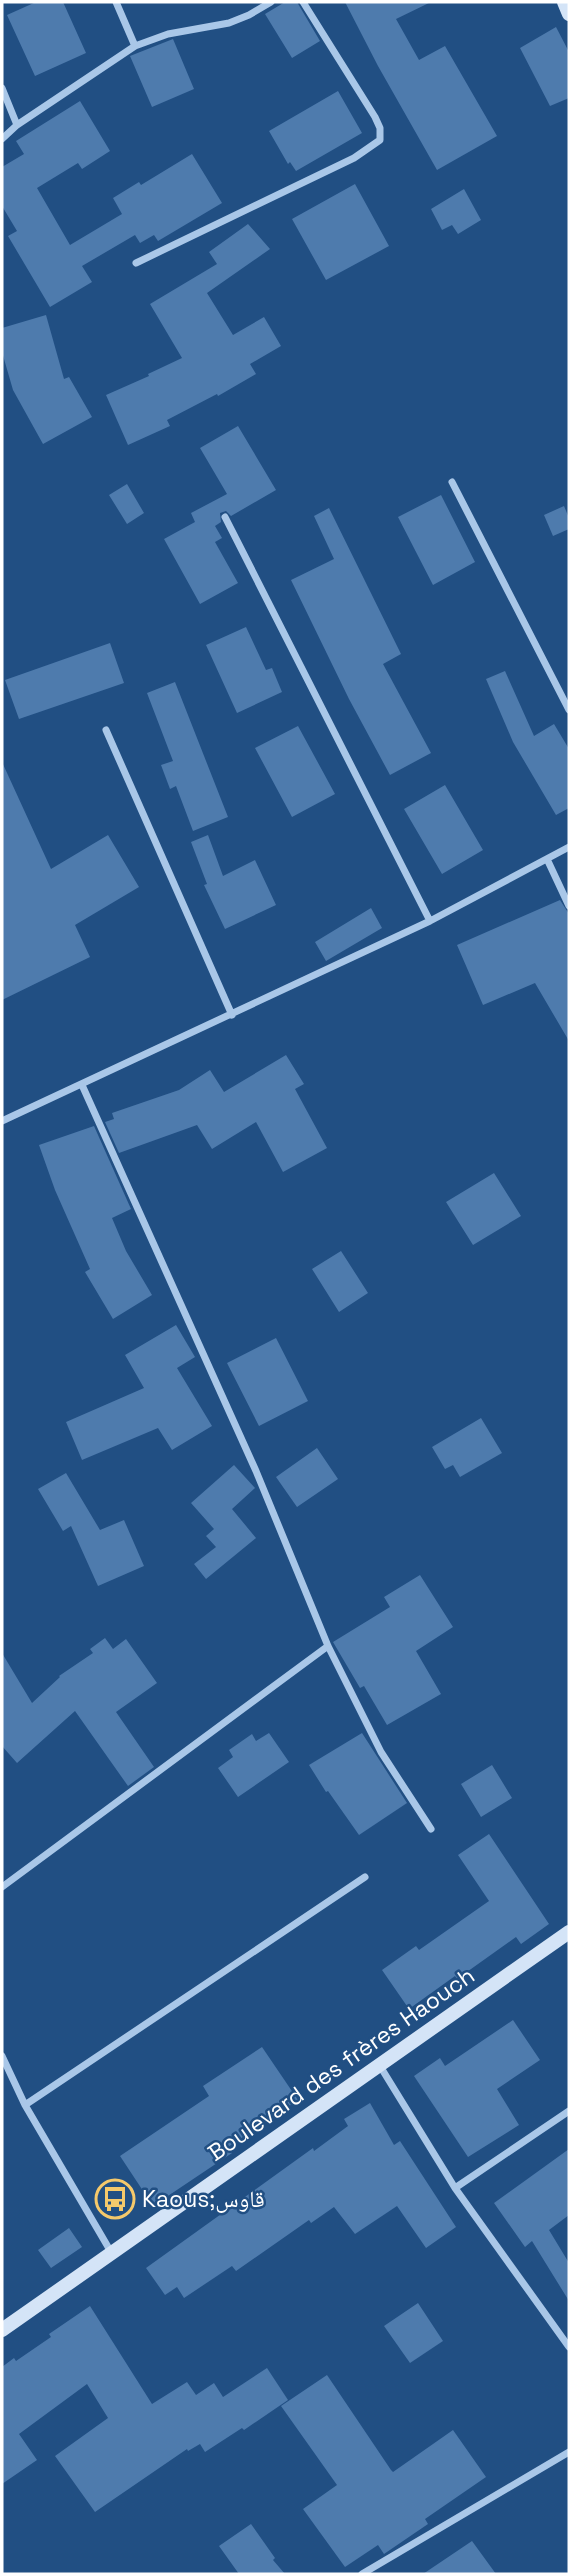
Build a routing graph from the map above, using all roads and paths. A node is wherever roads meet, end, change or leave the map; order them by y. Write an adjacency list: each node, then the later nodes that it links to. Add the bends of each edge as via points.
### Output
1 (116, 2): 6 (street)
2 (271, 2): 6 (street, via 229,23 168,34)
3 (303, 2): 10 (street, via 375,117 380,140 354,158)
4 (564, 2): 5 (street)
5 (569, 14)
6 (135, 46): 8 (street)
7 (2, 88): 8 (street)
8 (17, 125): 9 (street)
9 (2, 139)
10 (136, 263)
11 (452, 482): 13 (street)
12 (225, 517): 18 (street)
13 (569, 710)
14 (106, 730): 19 (street)
15 (569, 847): 16 (street)
16 (547, 859): 17 (street); 18 (street)
17 (569, 906)
18 (430, 921): 19 (street)
19 (232, 1015): 20 (street)
20 (82, 1085): 21 (street); 22 (street, via 256,1471)
21 (2, 1121)
22 (328, 1646): 23 (street, via 381,1752); 25 (street)
23 (431, 1829)
24 (365, 1877): 29 (street)
25 (2, 1887)
26 (569, 1932): 28 (street, Boulevard des frères Haouch)
27 (2, 2056): 29 (street)
28 (380, 2066): 31 (street); 32 (street, Boulevard des frères Haouch)
29 (25, 2105): 32 (street)
30 (569, 2111): 31 (street)
31 (455, 2188): 34 (street)
32 (111, 2252): 33 (street, Boulevard des frères Haouch)
33 (2, 2330)
34 (569, 2347)
35 (569, 2452): 36 (street)
36 (362, 2574)

